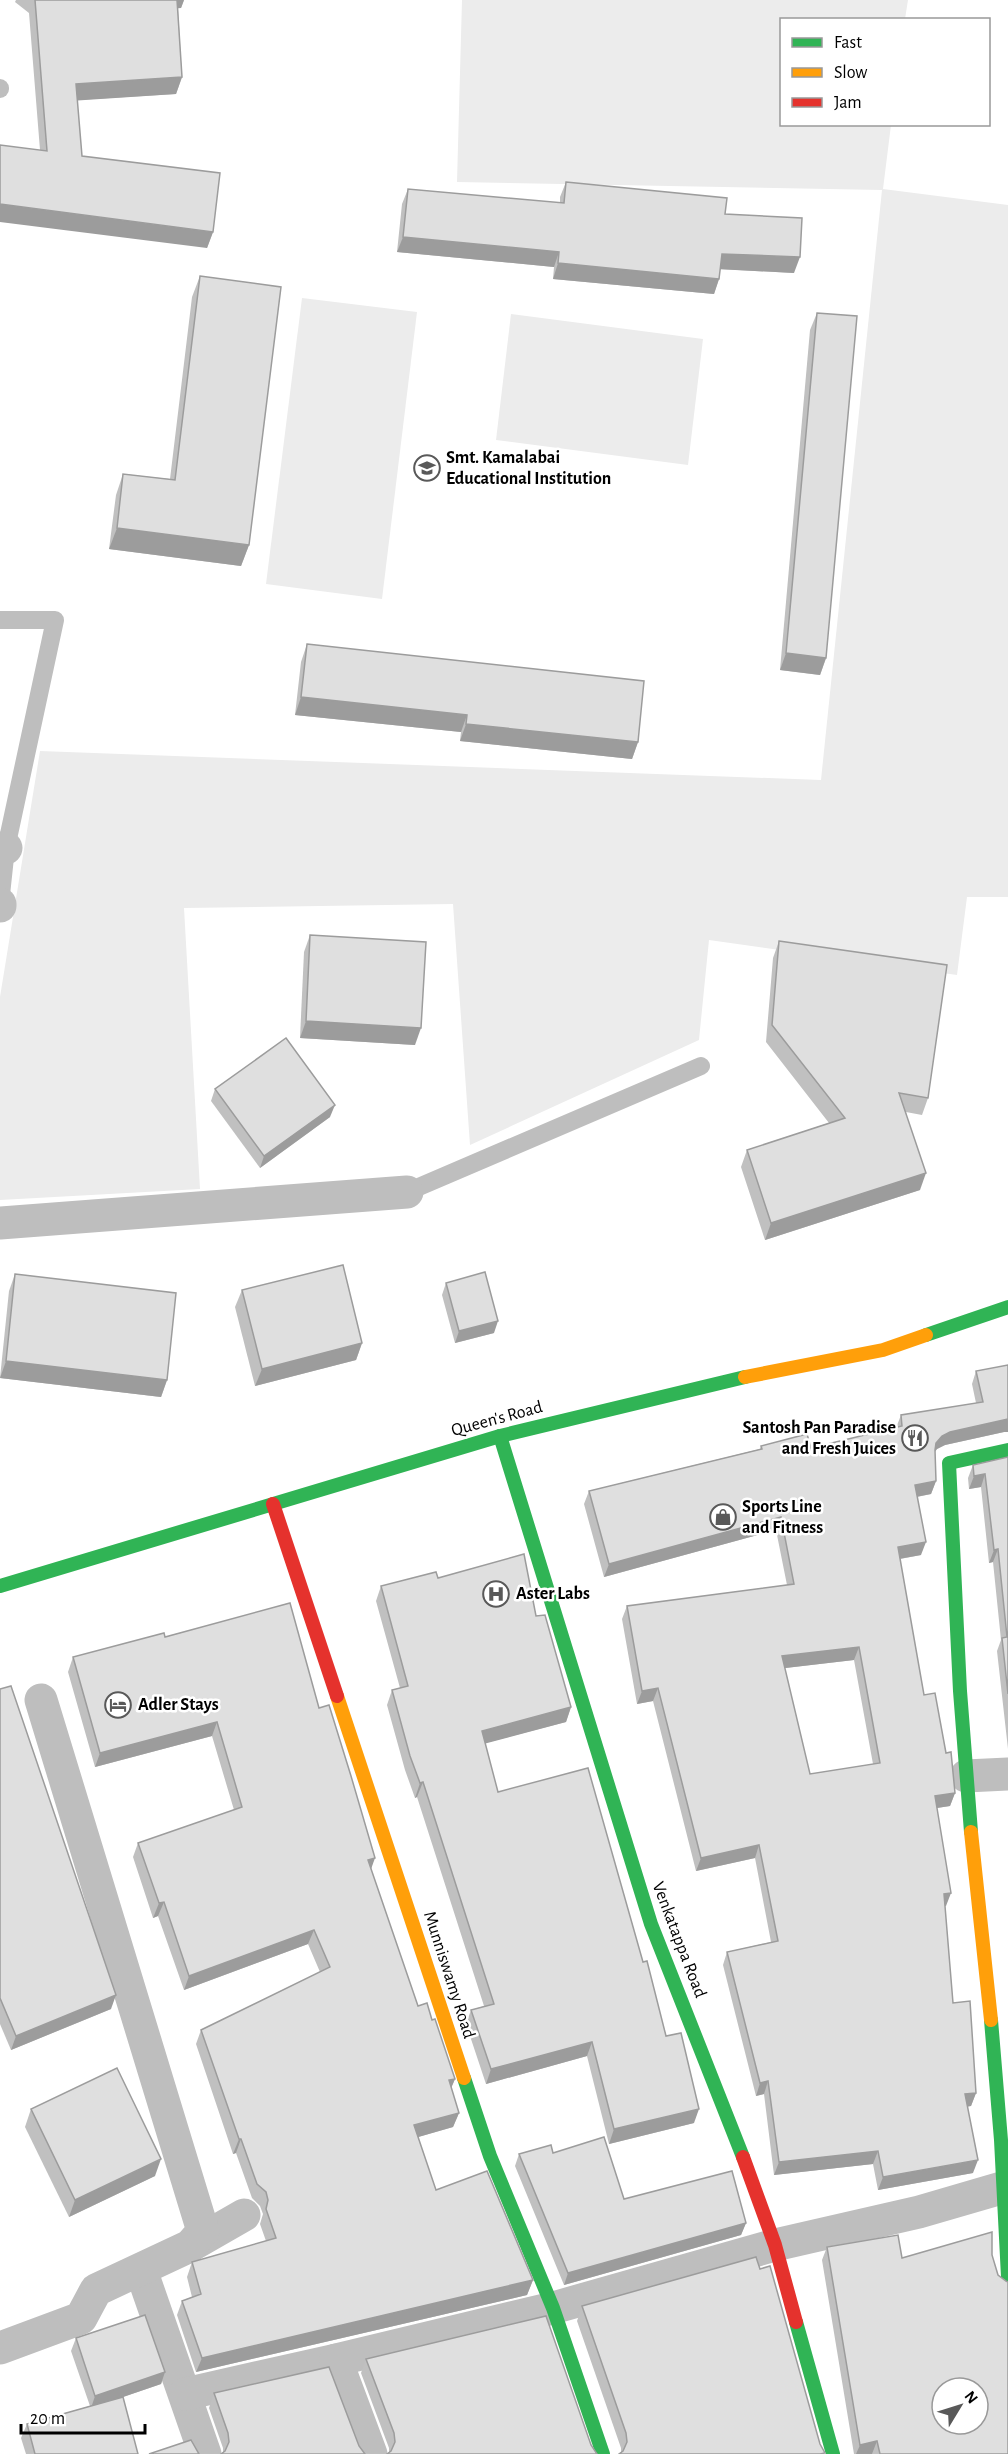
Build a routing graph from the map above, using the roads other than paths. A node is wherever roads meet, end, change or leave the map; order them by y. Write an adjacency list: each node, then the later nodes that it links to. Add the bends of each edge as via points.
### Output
1 (0, 620): 2 (lane, via 55,620)
2 (3, 848): 3 (lane)
3 (0, 905)
4 (701, 1066): 5 (lane)
5 (407, 1192): 6 (street)
6 (0, 1223)
7 (1008, 1307): 8 (street, Queen's Road, via 883,1350 742,1377)
8 (500, 1436): 10 (street, Queen's Road); 17 (street, Venkatappa Road, via 651,1924)
9 (1008, 1450): 14 (street, via 949,1462)
10 (273, 1504): 11 (street, Queen's Road); 21 (street, Munniswamy Road, via 490,2156)
11 (0, 1586)
12 (41, 1701): 18 (street, via 203,2231)
13 (1008, 1774): 14 (street)
14 (966, 1776): 15 (street)
15 (1007, 2187): 17 (street, via 919,2212); 20 (street)
16 (244, 2215): 18 (street)
17 (775, 2244): 21 (street); 28 (street, Venkatappa Road)
18 (190, 2246): 19 (street)
19 (141, 2270): 22 (street, via 96,2290 81,2318); 24 (street)
20 (1008, 2277)
21 (553, 2308): 23 (street); 27 (street, Munniswamy Road)
22 (0, 2348)
23 (336, 2360): 24 (street); 26 (street)
24 (185, 2394): 25 (street)
25 (206, 2454)
26 (371, 2454)
27 (603, 2454)
28 (833, 2454)

